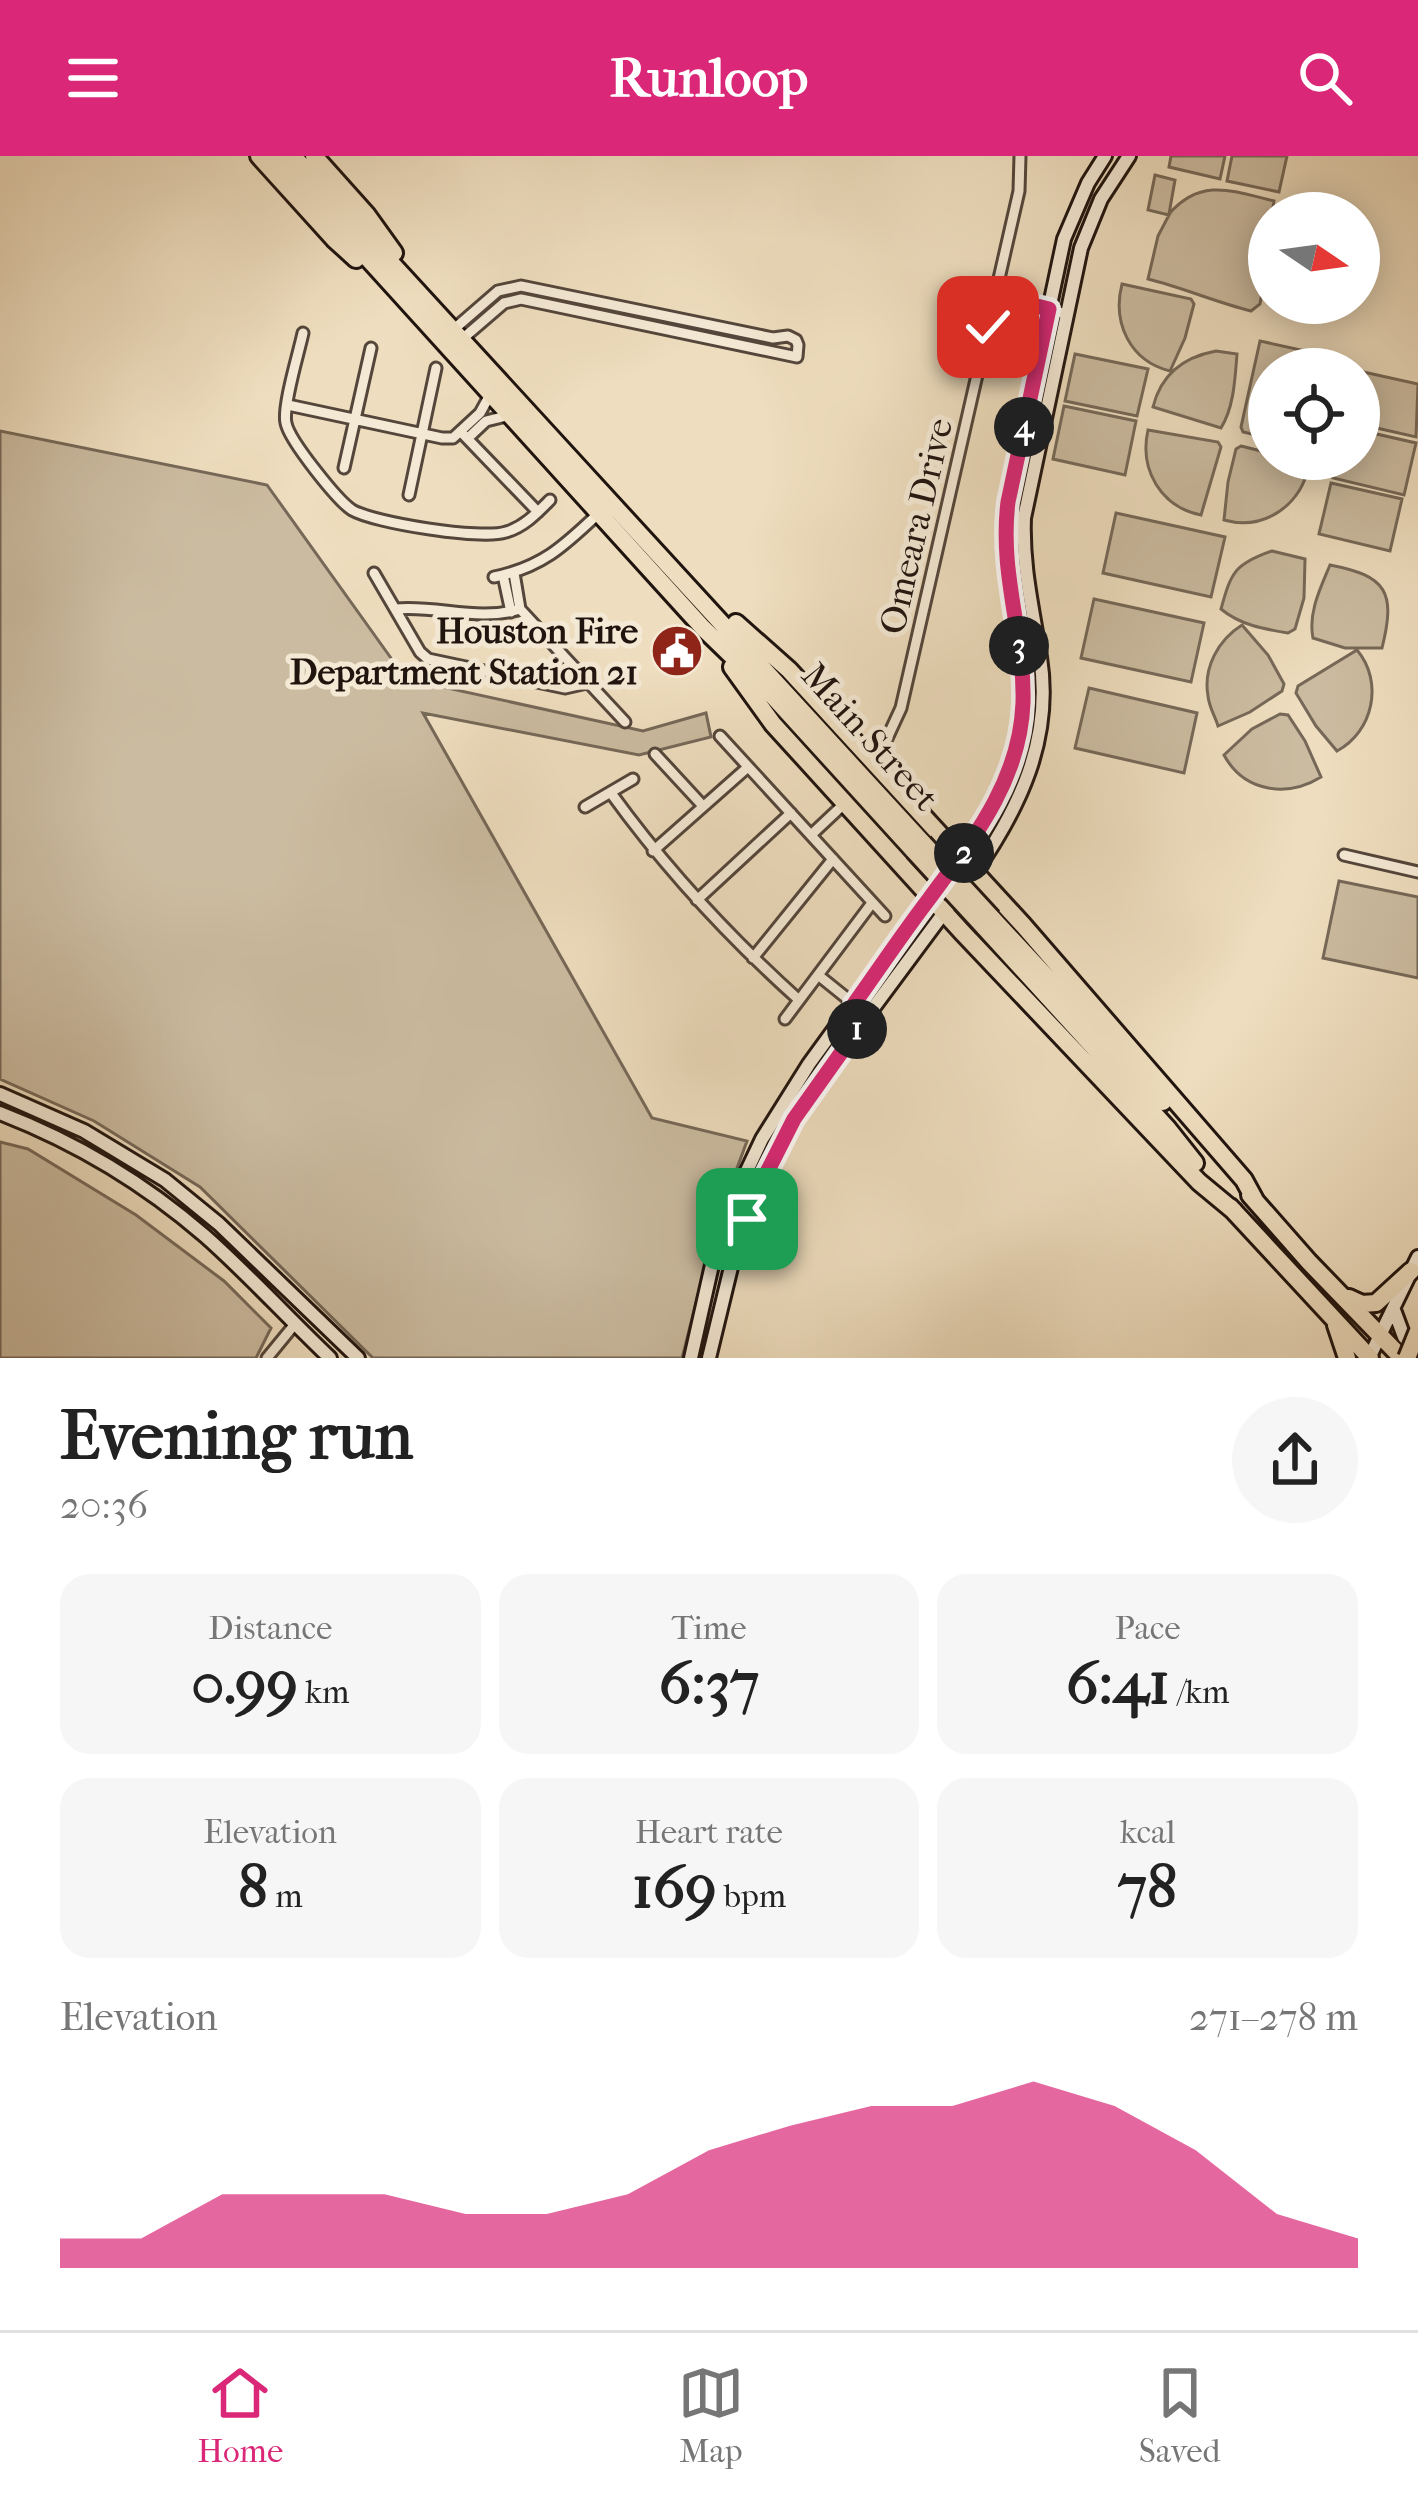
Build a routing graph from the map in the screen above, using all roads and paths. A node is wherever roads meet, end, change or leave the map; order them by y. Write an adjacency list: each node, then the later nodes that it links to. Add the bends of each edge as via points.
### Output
1 (259, 156): 14 (highway, via 334,238)
2 (275, 156): 14 (highway, Main Street)
3 (293, 156): 14 (highway, Main Street)
4 (314, 156): 14 (highway, via 366,214)
5 (1020, 156): 8 (street, Omeara Drive)
6 (1105, 156): 10 (main road, via 1074,210)
7 (1129, 156): 11 (main road, via 1088,226)
8 (996, 296): 10 (street); 47 (street, Omeara Drive, via 901,708)
9 (542, 297): 12 (street); 13 (street); 14 (street, via 504,303)
10 (1049, 309): 11 (street); 28 (main road)
11 (1067, 314): 29 (main road)
12 (657, 315): 13 (street); 16 (street)
13 (654, 328): 18 (street)
14 (448, 331): 20 (highway, Main Street); 34 (highway, Main Street)
15 (303, 333): 21 (street)
16 (756, 335): 18 (street); 18 (street, via 793,338 797,357)
17 (371, 348): 23 (street)
18 (753, 348)
19 (436, 368): 25 (street)
20 (491, 393): 22 (highway, Main Street); 24 (street)
21 (288, 405): 23 (street); 32 (street, via 286,426 329,489 363,514 484,535 510,531)
22 (510, 415): 24 (street); 33 (highway, Main Street)
23 (355, 420): 25 (street); 27 (street)
24 (478, 422): 26 (street)
25 (422, 434): 26 (street); 30 (street)
26 (465, 435): 32 (street)
27 (344, 468)
28 (1010, 491): 29 (main road); 39 (main road, via 1004,532)
29 (1029, 494): 38 (main road, via 1023,542)
30 (409, 495)
31 (550, 500): 32 (street)
32 (538, 512)
33 (600, 512): 37 (street, via 554,554 504,575); 40 (highway, Main Street)
34 (653, 548): 47 (highway, via 789,670); 56 (highway, Main Street)
35 (374, 573): 36 (street)
36 (396, 609): 37 (street, via 484,616); 41 (street, via 428,659 565,688)
37 (515, 610): 41 (street)
38 (1034, 622): 39 (main road); 45 (main road, via 1042,693)
39 (1015, 626): 44 (main road, via 1023,680)
40 (703, 628): 51 (highway, via 773,724); 56 (highway, Main Street)
41 (587, 683): 42 (street)
42 (625, 722)
43 (720, 736): 48 (street)
44 (1017, 742): 45 (main road); 59 (main road, via 993,808)
45 (1036, 748): 63 (main road, via 1018,803)
46 (655, 754): 52 (street)
47 (871, 761): 56 (highway)
48 (748, 767): 52 (street); 54 (street)
49 (633, 778): 50 (street)
50 (610, 793): 53 (street); 57 (street)
51 (847, 805): 55 (street); 61 (highway)
52 (703, 806): 57 (street)
53 (585, 807)
54 (790, 813): 55 (street); 65 (street)
55 (813, 837): 60 (street)
56 (926, 844): 59 (highway); 61 (highway, via 939,854 923,870); 69 (highway, Main Street, bridge)
57 (653, 851): 65 (street)
58 (1344, 855): 62 (street)
59 (960, 858): 63 (highway); 64 (main road)
60 (833, 860): 66 (street); 71 (street)
61 (904, 868): 64 (highway)
62 (1418, 872)
63 (974, 873): 67 (main road); 69 (highway)
64 (931, 897): 67 (highway); 74 (main road)
65 (697, 900): 71 (street)
66 (872, 903): 68 (street); 72 (street)
67 (944, 911): 70 (highway); 75 (main road)
68 (885, 916)
69 (994, 917): 70 (highway, via 992,900 983,901 963,920); 84 (highway, Main Street); 88 (highway, Main Street)
70 (963, 933): 84 (highway)
71 (753, 958): 73 (street)
72 (818, 976): 73 (street); 74 (street)
73 (799, 1000): 76 (street)
74 (854, 1004): 75 (main road); 78 (main road)
75 (868, 1015): 80 (main road)
76 (785, 1019)
77 (0, 1094): 81 (main road)
78 (780, 1110): 80 (main road); 87 (main road, via 736,1196)
79 (0, 1113): 82 (main road)
80 (794, 1119): 89 (main road, via 754,1201)
81 (84, 1131): 82 (main road); 83 (main road)
82 (76, 1146): 85 (main road)
83 (200, 1208): 85 (main road); 90 (main road)
84 (1234, 1211): 92 (highway, Main Street)
85 (190, 1224): 93 (main road)
86 (1415, 1264): 88 (highway, via 1376,1303); 91 (main road)
87 (704, 1290): 89 (main road); 100 (main road)
88 (1340, 1293): 95 (highway, Main Street)
89 (722, 1296): 101 (main road)
90 (307, 1310): 93 (main road); 99 (main road)
91 (1394, 1310): 95 (main road); 96 (main road)
92 (1334, 1319): 102 (highway); 103 (highway, Main Street)
93 (295, 1324): 97 (street); 98 (main road)
94 (1418, 1331): 104 (highway, bridge)
95 (1379, 1334): 103 (main road); 104 (highway, Main Street)
96 (1418, 1352)
97 (271, 1356)
98 (330, 1358)
99 (358, 1358)
100 (691, 1358)
101 (710, 1358)
102 (1347, 1358)
103 (1369, 1358)
104 (1404, 1358)

